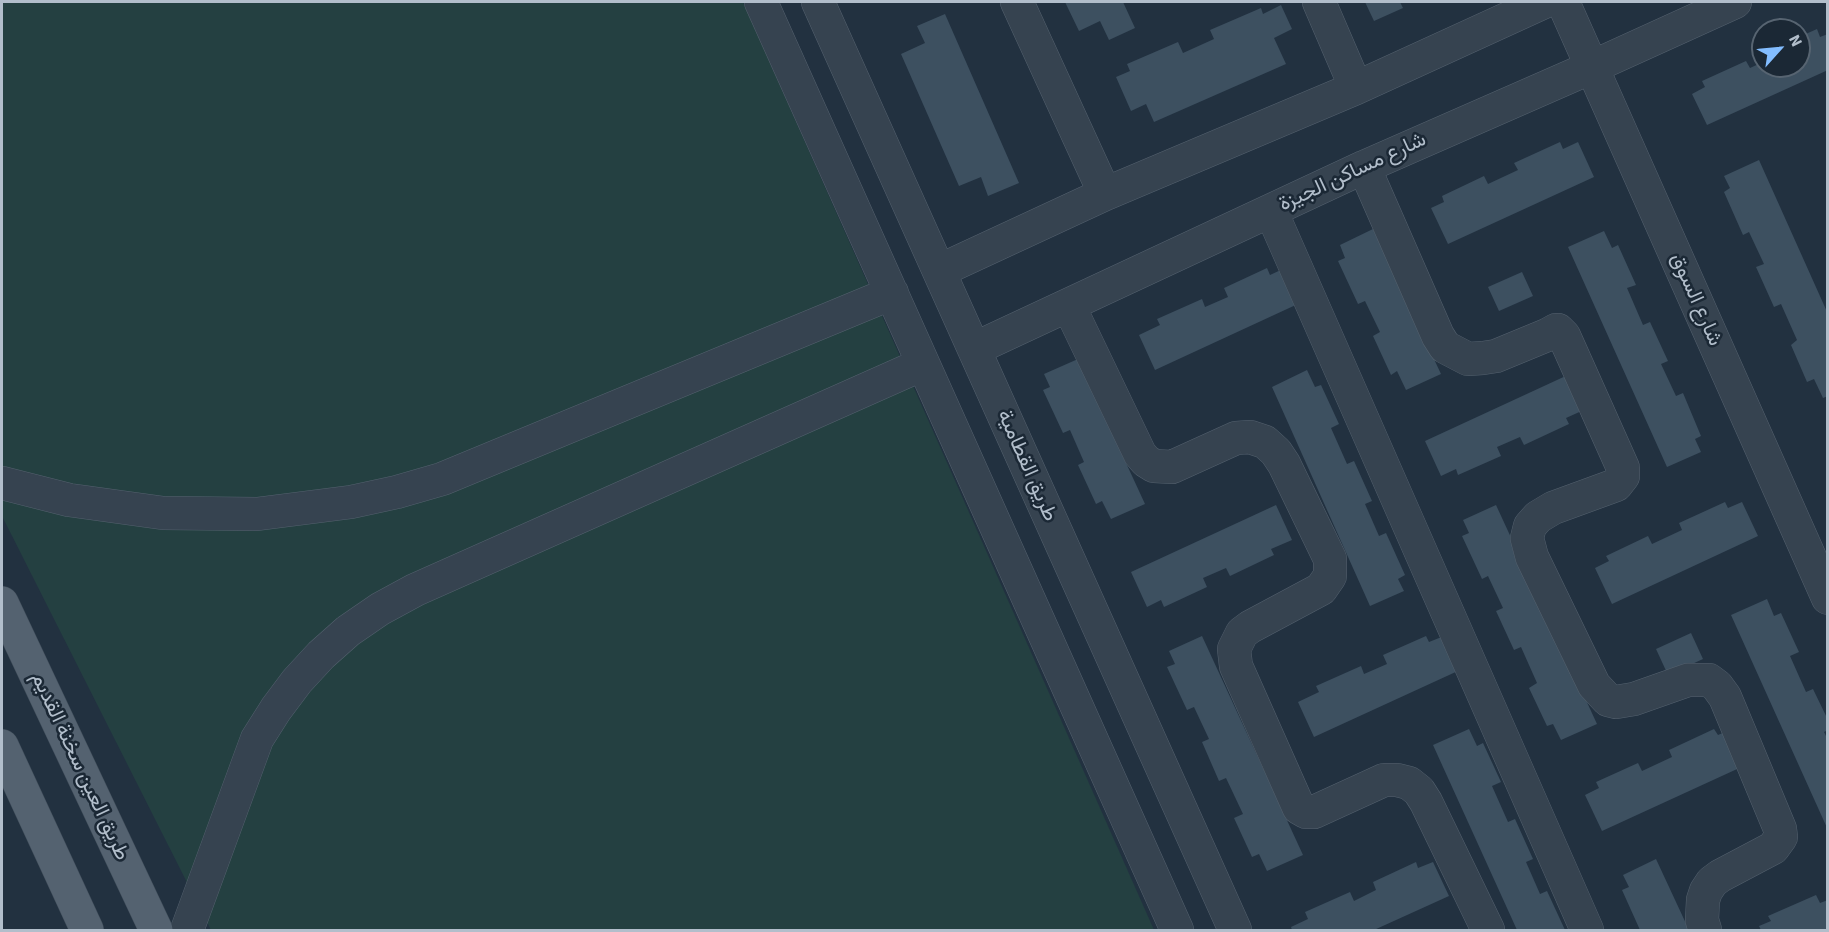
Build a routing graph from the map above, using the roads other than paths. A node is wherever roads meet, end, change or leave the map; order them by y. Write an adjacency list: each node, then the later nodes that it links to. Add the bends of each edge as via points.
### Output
1 (761, 2): 14 (street)
2 (818, 2): 13 (street, طريق القطامية)
3 (1017, 2): 11 (street)
4 (1318, 2): 9 (street)
5 (1544, 2): 9 (street)
6 (1563, 2): 8 (street, شارع السوق)
7 (1735, 2): 8 (street, شارع مساكن الجيزة)
8 (1592, 67): 10 (street, شارع مساكن الجيزة); 19 (street, شارع السوق)
9 (1356, 88): 11 (street)
10 (1364, 167): 12 (street, شارع مساكن الجيزة); 29 (street, via 1445,347 1468,359 1483,358 1558,330 1623,468 1623,476 1616,484 1538,517 1527,538 1532,557 1594,685 1608,700 1634,699 1688,680 1709,680 1725,697 1781,837 1773,848 1712,882 1703,900)
11 (1105, 194): 13 (street)
12 (1271, 211): 15 (street, شارع مساكن الجيزة); 28 (street)
13 (939, 271): 16 (street, طريق القطامية)
14 (892, 293): 17 (street); 18 (street, via 442,479 351,502 257,514 163,513 69,500)
15 (1069, 306): 16 (street, شارع مساكن الجيزة); 27 (street, via 1146,461 1172,467 1236,438 1250,437 1265,442 1276,452 1330,559 1330,576 1321,589 1242,633 1234,658 1299,808 1314,812 1384,780 1409,783 1426,802)
16 (974, 349): 26 (street, طريق القطامية)
17 (923, 364): 24 (street, via 415,590 348,631 297,681 257,739); 25 (street)
18 (2, 483)
19 (1827, 598)
20 (2, 603): 23 (main road, طريق العين سخنة القديم)
21 (2, 746): 22 (main road)
22 (87, 930)
23 (156, 930)
24 (187, 930)
25 (1177, 930)
26 (1235, 930)
27 (1488, 930)
28 (1587, 930)
29 (1705, 930)

